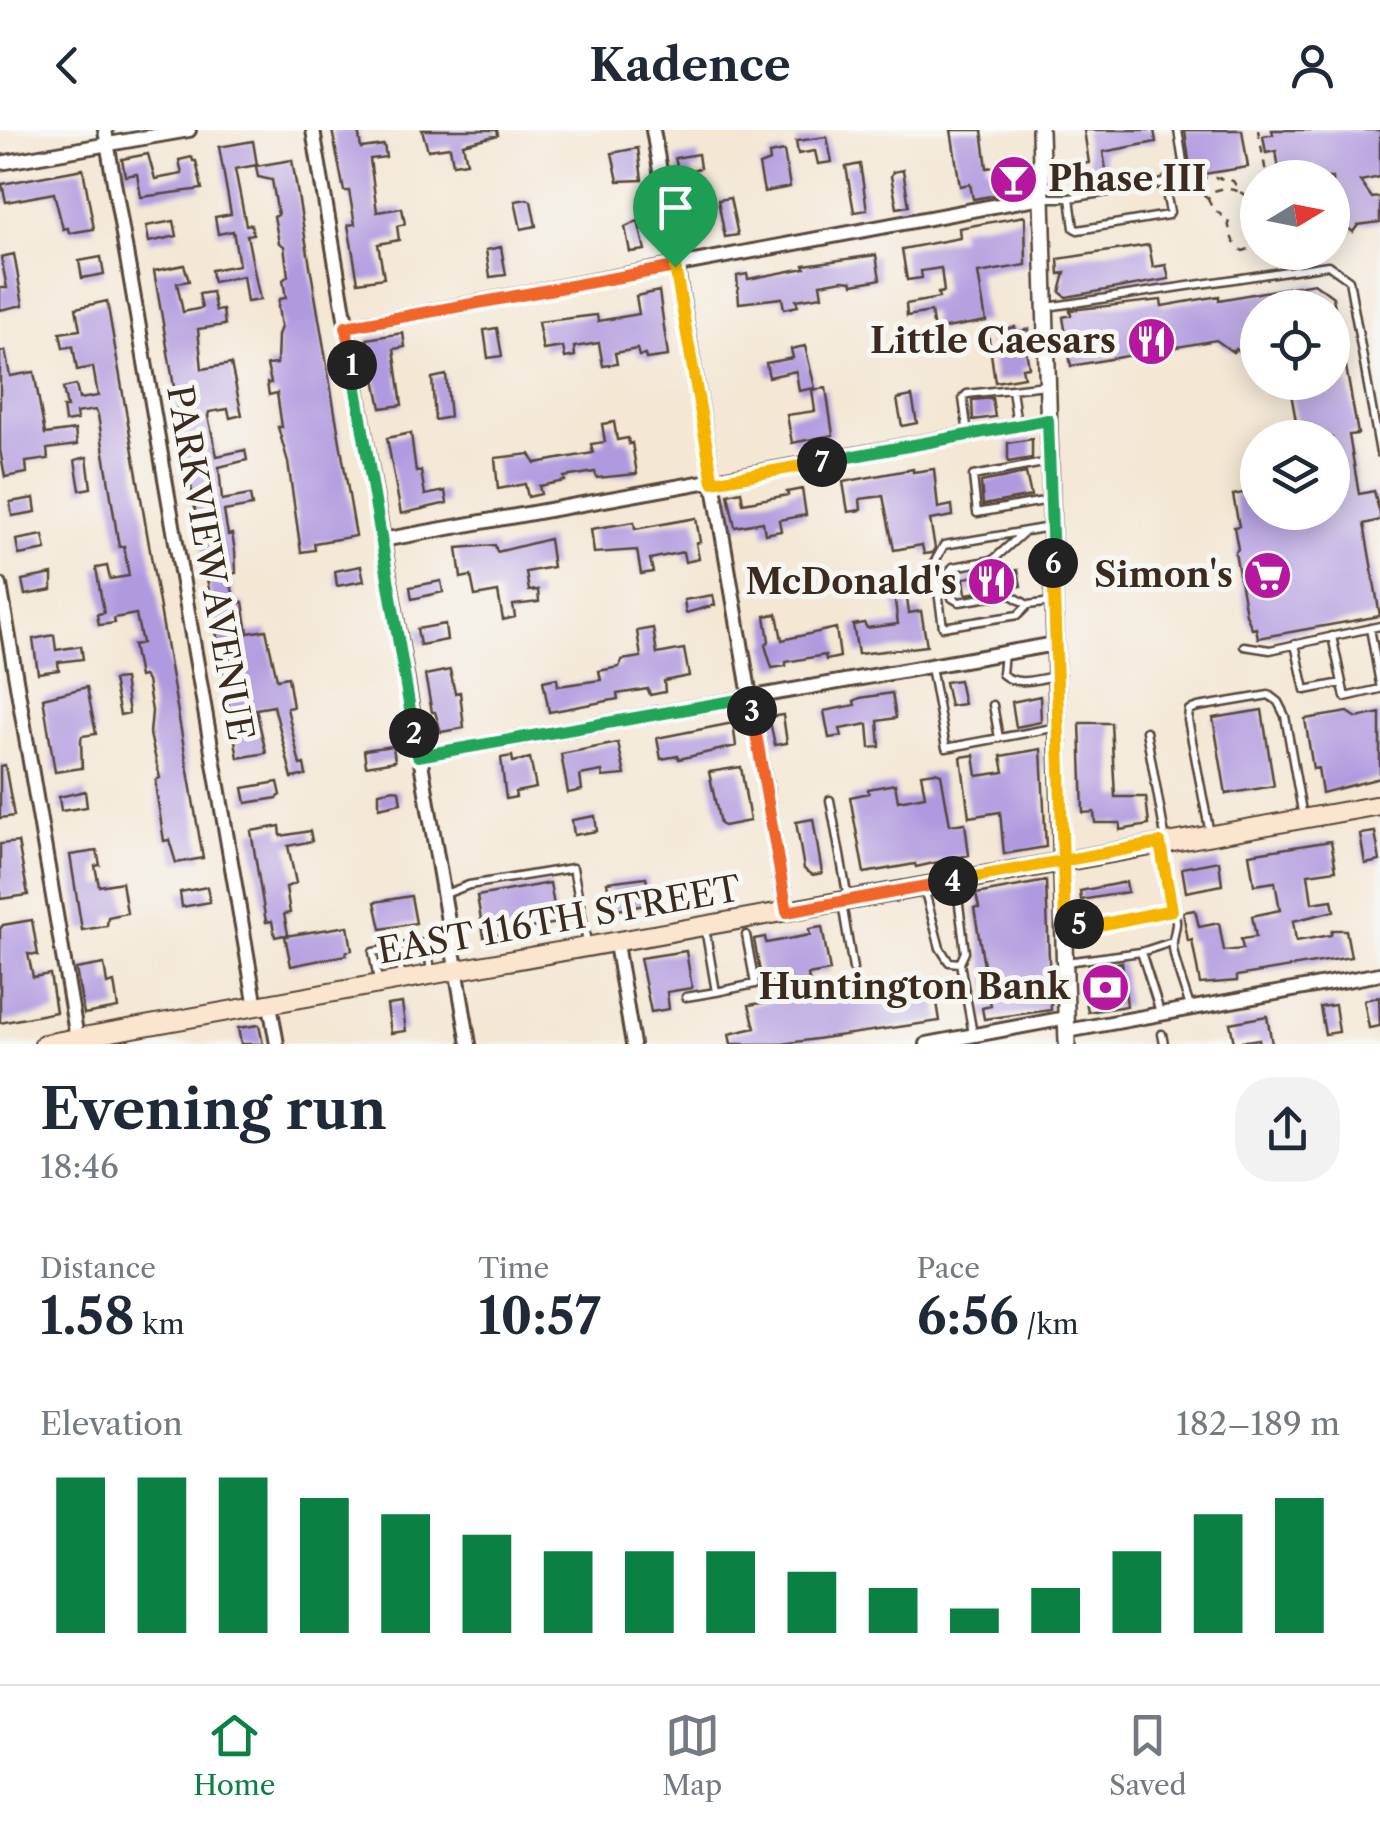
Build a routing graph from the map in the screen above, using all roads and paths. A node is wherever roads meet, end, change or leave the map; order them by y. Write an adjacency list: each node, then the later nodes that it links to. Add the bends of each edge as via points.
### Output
1 (190, 130): 7 (street)
2 (313, 130): 20 (street)
3 (653, 130): 18 (street)
4 (1040, 130): 14 (street)
5 (1178, 130): 10 (lane)
6 (1258, 130): 8 (path)
7 (106, 137): 9 (street); 85 (street, PARKVIEW AVENUE)
8 (1264, 160)
9 (0, 164)
10 (1177, 171): 11 (path); 12 (lane)
11 (1195, 180): 13 (path, via 1234,181); 16 (path)
12 (1164, 183): 15 (lane); 15 (lane, via 1168,215 1078,230)
13 (1240, 192): 16 (path, via 1225,188)
14 (1042, 198): 15 (lane); 18 (street); 19 (street)
15 (1070, 198)
16 (1208, 198): 17 (path, via 1228,220)
17 (1240, 249)
18 (675, 267): 20 (street); 28 (street)
19 (1045, 307): 21 (street); 26 (lane, via 1328,265 1350,280)
20 (346, 327): 32 (street)
21 (1048, 384): 22 (lane); 23 (street)
22 (1012, 389): 24 (lane); 25 (lane, via 966,394)
23 (1048, 420): 24 (street); 27 (street)
24 (1017, 426): 25 (street)
25 (968, 435): 28 (street)
26 (1380, 453)
27 (1050, 461): 29 (street); 29 (lane, via 974,476 977,514)
28 (713, 482): 32 (street); 47 (street)
29 (1051, 500): 30 (street)
30 (1052, 527): 31 (lane); 34 (street)
31 (1025, 532): 35 (lane, via 992,560 948,573 952,598 959,602 1008,594); 35 (lane, via 944,545 934,563 943,628 1018,615)
32 (382, 540): 52 (street)
33 (0, 585): 91 (street)
34 (1054, 601): 35 (lane); 39 (street)
35 (1028, 605)
36 (1380, 626): 37 (lane)
37 (1370, 628): 38 (lane); 46 (lane)
38 (1332, 636): 40 (lane); 45 (lane)
39 (1055, 644): 42 (street); 44 (street)
40 (1295, 644): 41 (lane); 45 (lane, via 1304,690)
41 (1244, 646)
42 (1004, 652): 43 (street); 44 (lane, via 1002,674 1009,680)
43 (931, 666): 47 (street); 51 (lane, via 946,748)
44 (1056, 676): 49 (street)
45 (1342, 683): 46 (lane, via 1345,697)
46 (1380, 687)
47 (750, 698): 52 (street); 64 (street)
48 (993, 705): 51 (lane)
49 (1058, 728): 51 (lane); 58 (street)
50 (1146, 731): 57 (lane)
51 (1000, 738)
52 (418, 756): 61 (street)
53 (830, 800): 62 (lane)
54 (1380, 806): 55 (main road, EAST 116TH STREET)
55 (1304, 818): 56 (main road, EAST 116TH STREET); 56 (lane, via 1284,716 1268,695 1255,697 1190,710)
56 (1210, 834): 57 (main road, EAST 116TH STREET)
57 (1163, 843): 58 (main road, EAST 116TH STREET); 63 (lane)
58 (1064, 860): 59 (main road, EAST 116TH STREET); 65 (street)
59 (956, 880): 60 (main road, EAST 116TH STREET); 75 (lane, via 966,952)
60 (924, 886): 62 (main road, EAST 116TH STREET); 75 (lane, via 940,948 949,962)
61 (442, 894): 68 (street); 73 (lane, via 573,868)
62 (845, 901): 64 (main road, EAST 116TH STREET); 77 (lane)
63 (1172, 910): 65 (lane, via 1094,926); 70 (lane, via 1178,930)
64 (787, 912): 66 (main road, EAST 116TH STREET)
65 (1065, 922): 76 (street)
66 (704, 927): 71 (main road, EAST 116TH STREET); 83 (lane)
67 (746, 935): 83 (lane, via 755,984)
68 (450, 938): 69 (lane); 78 (street)
69 (426, 942): 72 (lane); 80 (lane)
70 (1172, 942): 74 (lane); 86 (lane)
71 (616, 944): 73 (main road, EAST 116TH STREET); 95 (street)
72 (397, 948): 81 (lane); 82 (lane, via 373,952)
73 (588, 948): 78 (main road, EAST 116TH STREET)
74 (1141, 952): 76 (lane); 87 (lane)
75 (960, 962): 90 (lane)
76 (1066, 962): 88 (street)
77 (854, 969)
78 (456, 972): 80 (main road, EAST 116TH STREET); 94 (street)
79 (1380, 974): 86 (street)
80 (432, 976): 81 (main road, EAST 116TH STREET)
81 (402, 982): 82 (main road, EAST 116TH STREET)
82 (380, 986): 85 (main road, EAST 116TH STREET)
83 (716, 992): 84 (lane)
84 (686, 997)
85 (263, 1006): 91 (main road, EAST 116TH STREET); 93 (street, PARKVIEW AVENUE)
86 (1190, 1009): 87 (street)
87 (1160, 1013): 88 (street)
88 (1066, 1031): 90 (street)
89 (1162, 1034): 97 (lane)
90 (974, 1036): 96 (street)
91 (78, 1041): 92 (main road, EAST 116TH STREET)
92 (44, 1044)
93 (277, 1044)
94 (468, 1044)
95 (633, 1044)
96 (927, 1044)
97 (1164, 1044)

